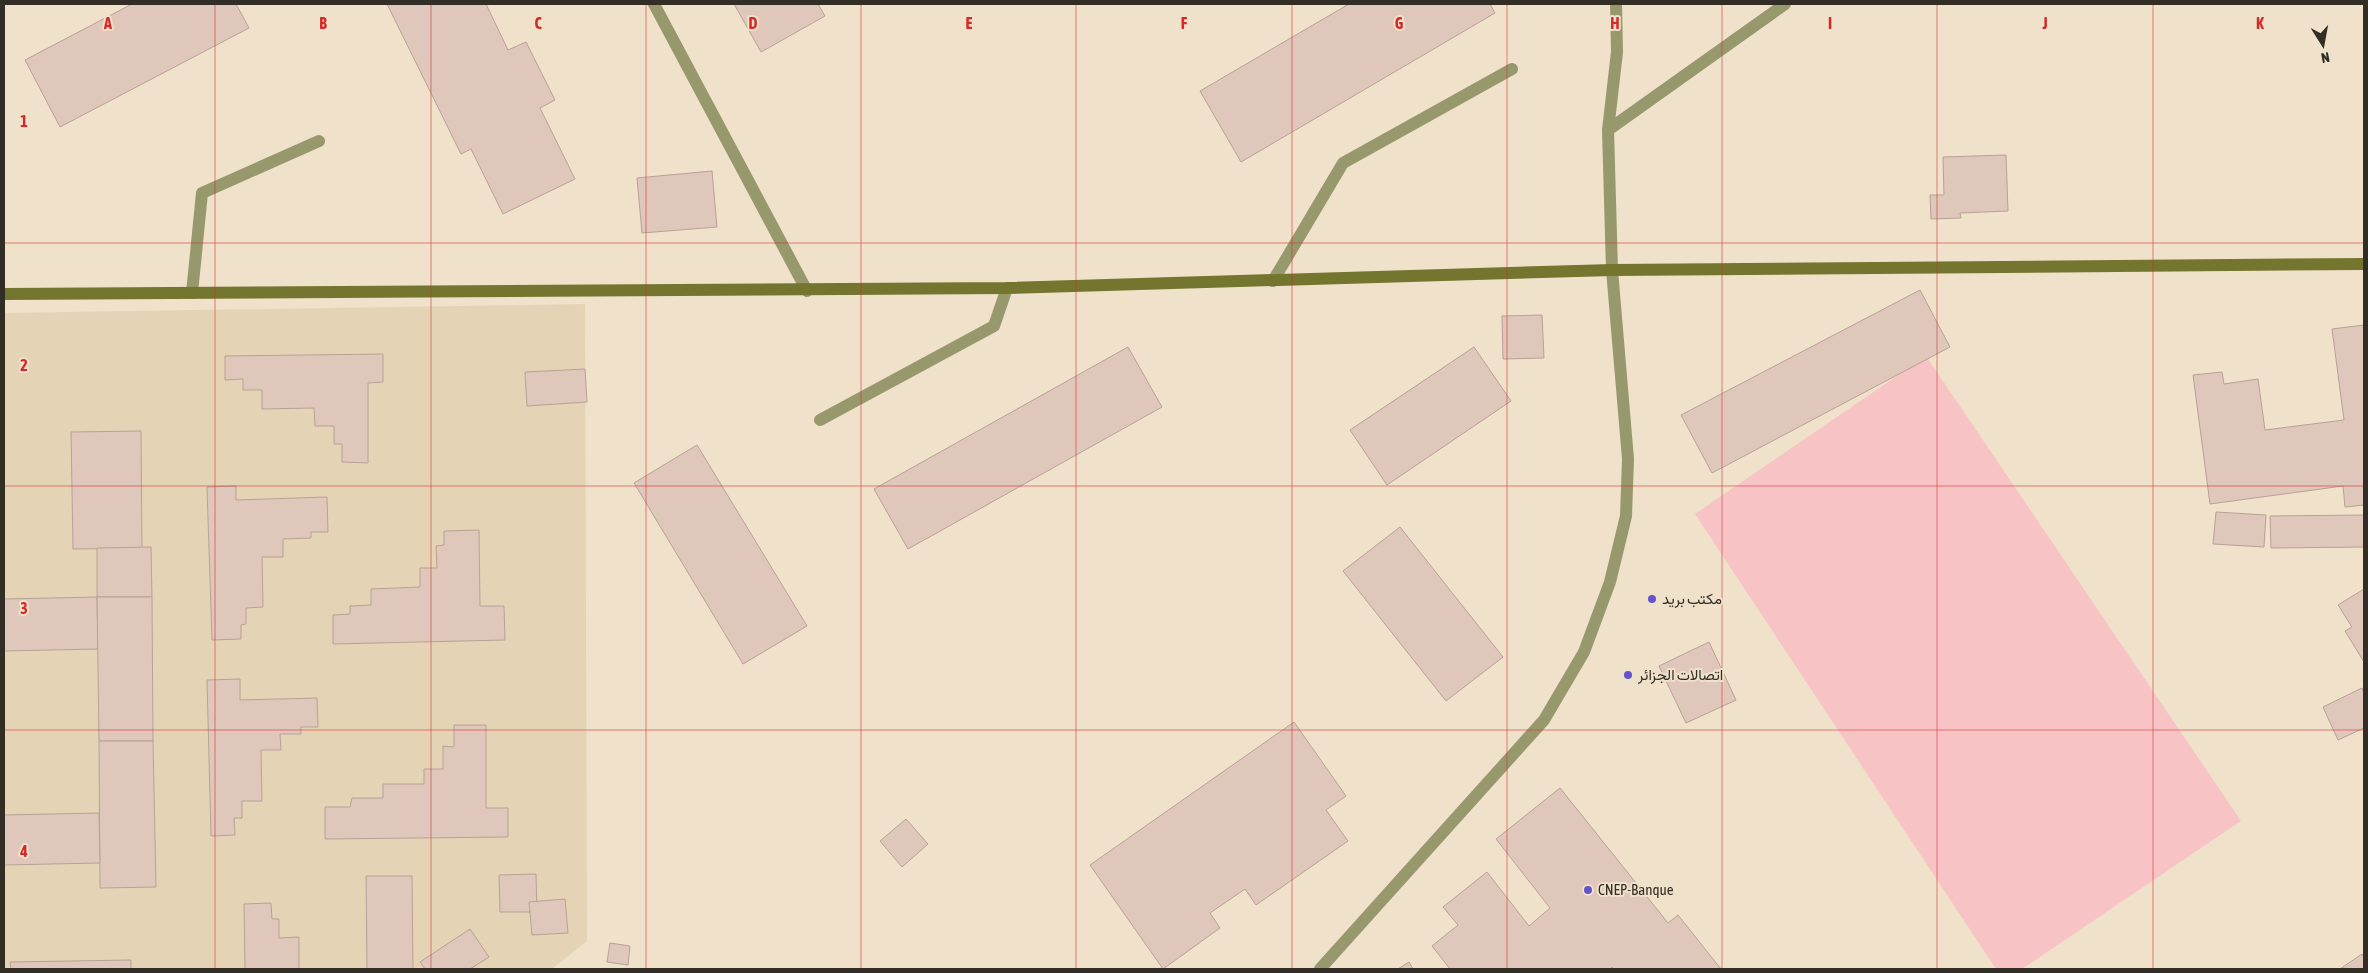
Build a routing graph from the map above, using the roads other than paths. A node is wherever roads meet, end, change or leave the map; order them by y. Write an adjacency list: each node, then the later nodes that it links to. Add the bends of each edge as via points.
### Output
1 (654, 4): 11 (street)
2 (1616, 4): 5 (street, via 1617,52)
3 (1785, 4): 5 (street)
4 (1512, 69): 9 (street, via 1343,163)
5 (1608, 130): 8 (street)
6 (319, 140): 12 (street, via 202,193)
7 (2364, 264): 8 (street)
8 (1612, 270): 9 (street); 15 (street, via 1628,459 1626,516 1610,582 1584,652 1544,720)
9 (1273, 281): 10 (street)
10 (1006, 288): 11 (street); 14 (street, via 994,326)
11 (806, 291): 12 (street)
12 (192, 293): 13 (street)
13 (4, 294)
14 (820, 420)
15 (1320, 969)

